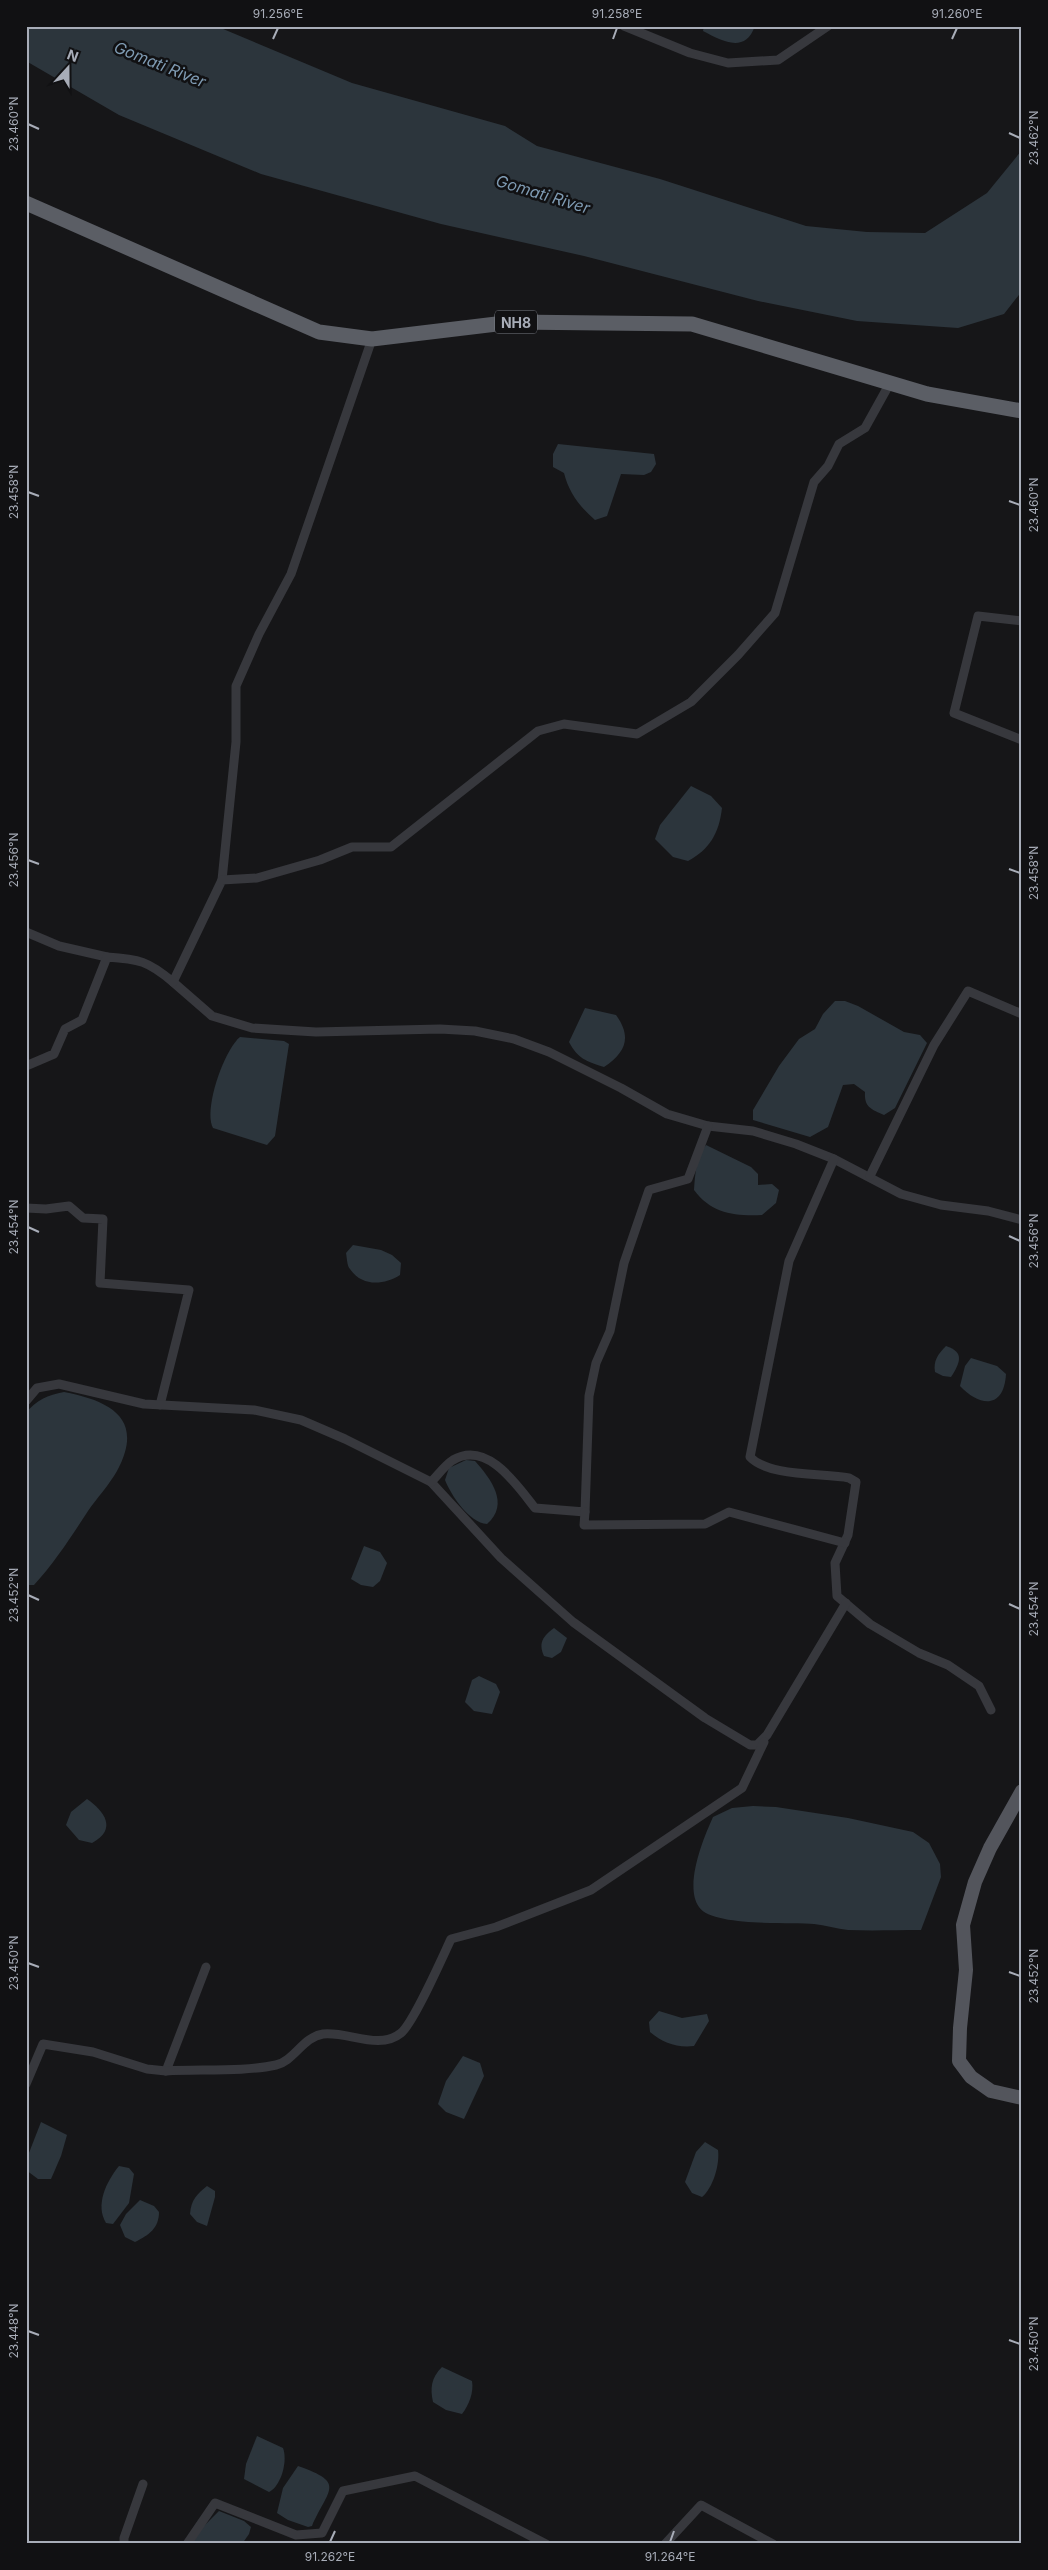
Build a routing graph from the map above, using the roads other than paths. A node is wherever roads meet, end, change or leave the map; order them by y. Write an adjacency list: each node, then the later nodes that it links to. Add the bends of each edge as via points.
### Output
1 (624, 26): 2 (street, via 690,53 728,63 778,60)
2 (828, 26)
3 (26, 202): 4 (highway, NH8, via 320,332)
4 (372, 339): 5 (highway, NH8, via 513,322 692,324); 9 (street, via 291,574 236,686 236,742)
5 (890, 384): 6 (highway, NH8); 9 (street, via 865,428 840,444 828,466 814,482 774,613 738,656 691,702 637,734 564,724 538,731 391,847 352,847 257,878)
6 (1022, 411)
7 (1022, 621): 8 (street, via 978,616 954,714)
8 (1022, 740)
9 (222, 880): 12 (street)
10 (26, 932): 11 (street, via 59,946)
11 (107, 957): 12 (street, via 136,958); 14 (street, via 82,1020 65,1029 54,1054)
12 (173, 982): 15 (street, via 212,1016 252,1028 316,1032 440,1029 475,1031 514,1039 581,1068 667,1114)
13 (1022, 1014): 17 (street, via 968,991 934,1045)
14 (26, 1066)
15 (708, 1126): 16 (street, via 752,1131); 23 (street, via 688,1179 650,1190 624,1263 610,1331 596,1363 589,1396)
16 (834, 1159): 17 (street); 24 (street, via 789,1261 750,1457 758,1465 849,1478 856,1482)
17 (870, 1176): 19 (street, via 901,1194)
18 (26, 1208): 21 (street, via 69,1206 83,1218 104,1220 100,1283 189,1290)
19 (1022, 1220)
20 (26, 1401): 21 (street, via 38,1388 59,1384)
21 (160, 1405): 22 (street, via 254,1410 301,1420)
22 (431, 1482): 23 (street, via 451,1461 461,1456 480,1456 509,1474 535,1508); 27 (street, via 501,1558 573,1622 705,1718 750,1745 757,1745)
23 (585, 1512): 24 (street, via 584,1526 705,1524 729,1512)
24 (844, 1543): 25 (street, via 835,1563 838,1596)
25 (846, 1603): 26 (street, via 870,1624 948,1665 979,1686); 27 (street)
26 (991, 1710)
27 (767, 1735): 30 (street, via 742,1788 606,1880 562,1902 496,1927 451,1939 412,2017 403,2031 393,2038 378,2040 324,2034 309,2040 278,2065)
28 (1022, 1791): 32 (main road, via 975,1882 963,1925 966,1970 960,2028 960,2061 971,2078 991,2091)
29 (206, 1967): 30 (street)
30 (166, 2071): 31 (street, via 147,2069 93,2052 43,2044)
31 (26, 2084)
32 (1022, 2098)
33 (143, 2484): 34 (street)
34 (124, 2544)
35 (187, 2544): 36 (street, via 216,2503 296,2535 322,2534 343,2491 415,2476)
36 (546, 2544)
37 (665, 2544): 38 (street, via 701,2505)
38 (773, 2544)

